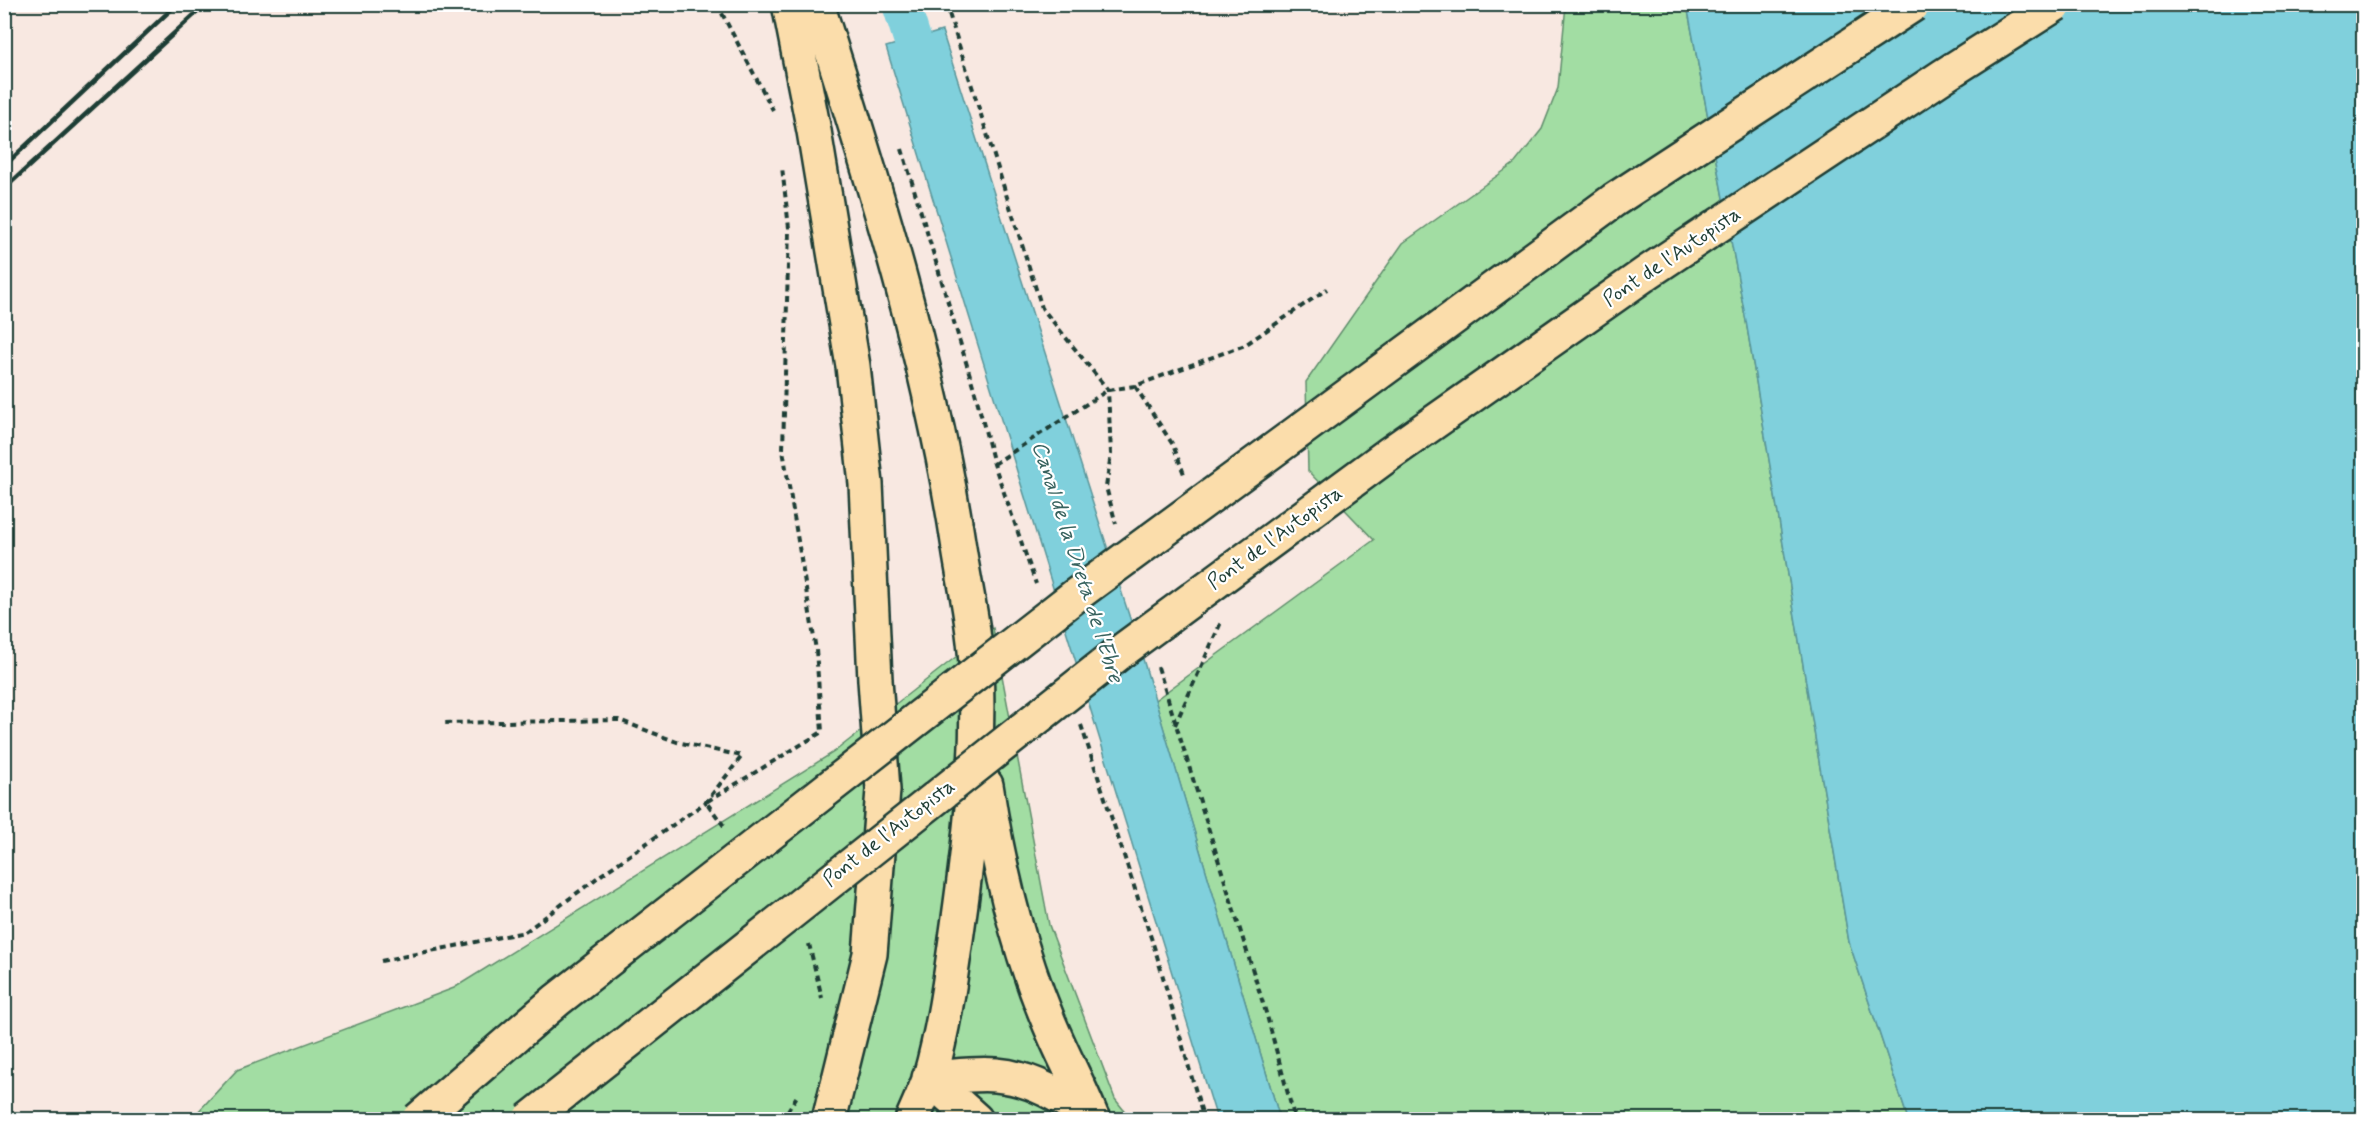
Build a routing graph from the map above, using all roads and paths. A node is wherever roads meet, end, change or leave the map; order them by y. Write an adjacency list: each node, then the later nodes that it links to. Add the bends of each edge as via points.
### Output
1 (717, 4): 6 (path)
2 (789, 4): 21 (main road, via 853,366 866,484 883,790 870,954)
3 (817, 4): 14 (main road, via 880,206 937,421 976,664)
4 (1914, 4): 19 (main road, bridge, via 1614,200 1076,595 557,1000)
5 (2056, 4): 20 (main road, Pont de l'Autopista, bridge, via 1657,266 1389,454 1119,653)
6 (775, 115)
7 (899, 139): 10 (path)
8 (781, 160): 15 (path, via 789,228 783,450 816,650 822,732)
9 (1327, 289): 10 (path, via 1245,345 1135,386 1108,390)
10 (994, 464): 11 (path)
11 (1038, 592)
12 (1078, 714): 25 (path, via 1157,956)
13 (443, 723): 15 (path, via 619,720 677,742 742,756)
14 (977, 724): 18 (main road, via 969,855 951,977); 24 (main road, via 1001,866 1022,947 1045,1014)
15 (706, 802): 16 (path); 17 (path, via 525,932)
16 (727, 830)
17 (381, 961)
18 (929, 1078): 22 (main road); 23 (main road); 24 (main road, via 1013,1078 1065,1098)
19 (418, 1119)
20 (529, 1119)
21 (829, 1119)
22 (912, 1119)
23 (976, 1119)
24 (1094, 1119)
25 (1204, 1119)

